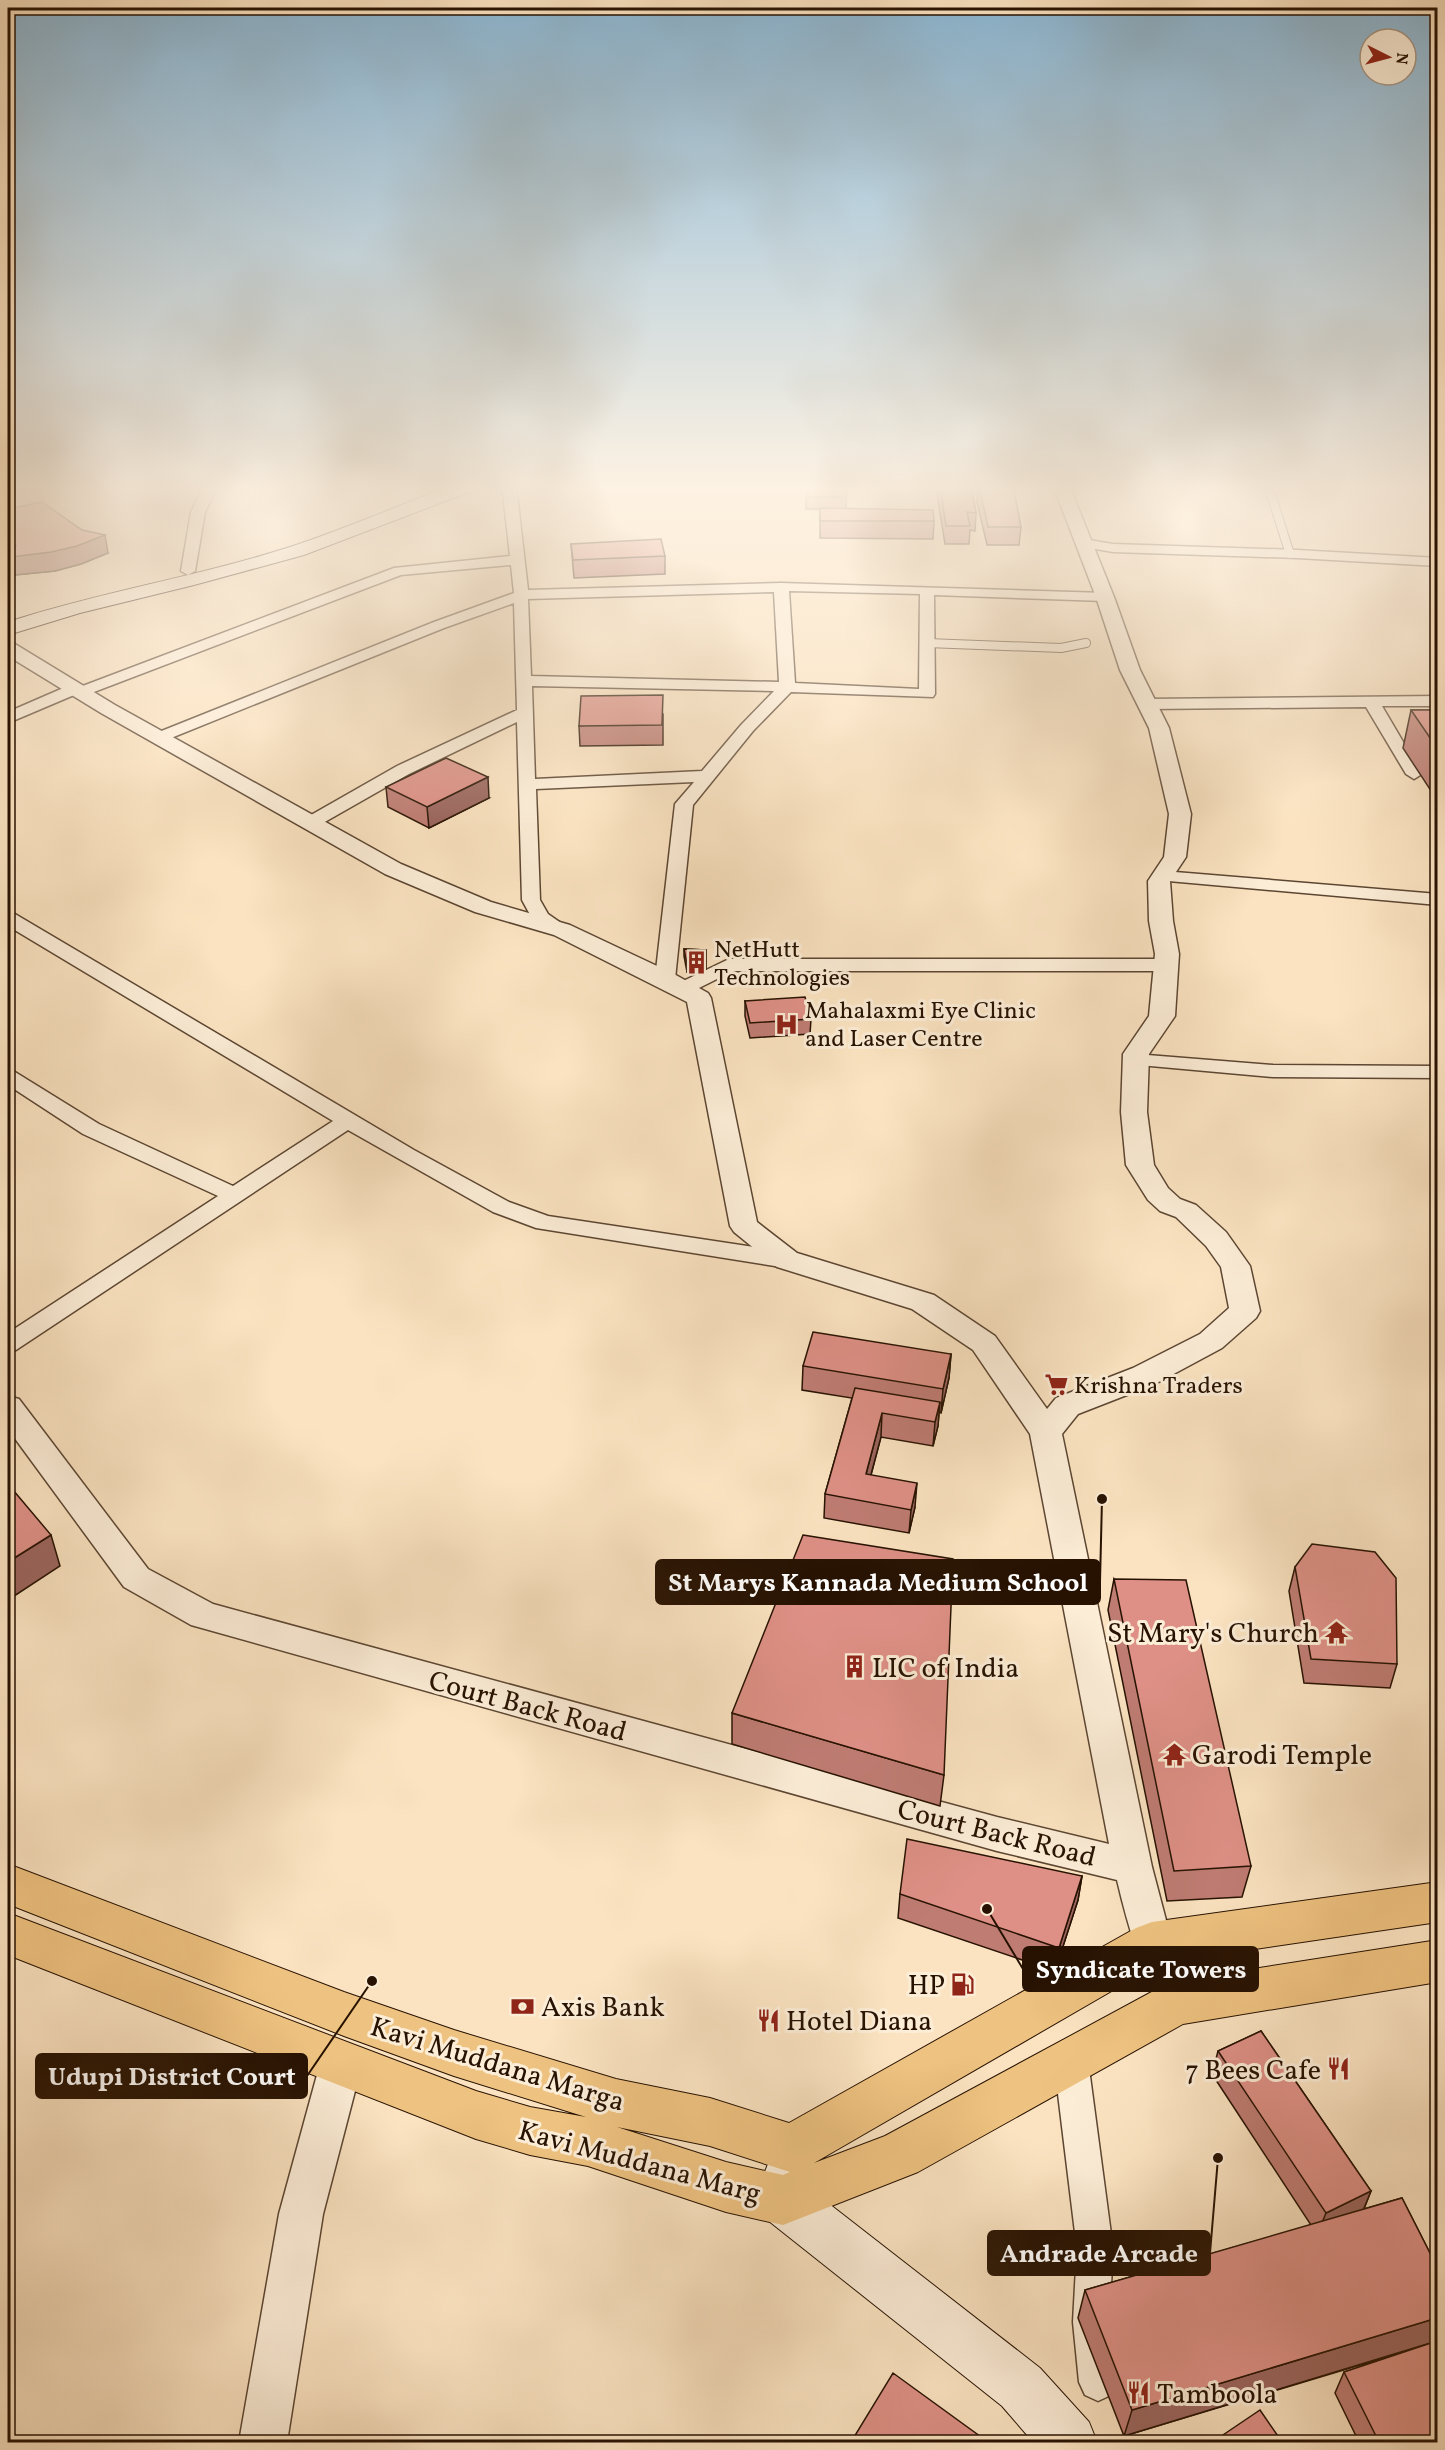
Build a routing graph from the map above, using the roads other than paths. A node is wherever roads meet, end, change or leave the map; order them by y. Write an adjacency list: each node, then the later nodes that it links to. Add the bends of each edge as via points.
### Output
1 (86, 599): 9 (main road)
2 (110, 599): 10 (main road)
3 (323, 599): 16 (street)
4 (509, 599): 22 (street)
5 (521, 599): 14 (street)
6 (783, 599): 15 (street)
7 (927, 599): 11 (street)
8 (1106, 599): 19 (street, via 1130,670)
9 (8, 621)
10 (8, 629)
11 (927, 643): 12 (lane, via 1061,648); 15 (street, via 927,694)
12 (1086, 643)
13 (8, 648): 16 (street)
14 (524, 681): 15 (street); 20 (street)
15 (787, 687): 24 (street)
16 (77, 691): 21 (street); 22 (street)
17 (1437, 701): 18 (street)
18 (1371, 702): 19 (street); 23 (street)
19 (1147, 704): 27 (street, via 1159,728 1180,814 1175,857)
20 (525, 712): 25 (street); 26 (street, via 403,770)
21 (8, 718)
22 (160, 737): 26 (street)
23 (1414, 774)
24 (707, 776): 25 (street); 32 (street, via 684,804)
25 (527, 784): 30 (street, via 531,900 541,918)
26 (310, 823): 30 (street, via 393,869 483,907)
27 (1163, 876): 28 (street); 31 (street, via 1159,881)
28 (1437, 900)
29 (8, 918): 36 (street)
30 (562, 930): 32 (street)
31 (1166, 965): 32 (street, via 729,965); 33 (street, via 1162,1016)
32 (675, 983): 38 (street, via 699,998 744,1226)
33 (1135, 1060): 34 (street, via 1273,1071); 41 (street, via 1134,1112 1140,1165 1158,1194 1170,1205 1186,1211 1216,1239 1235,1266 1245,1311 1211,1341 1144,1376 1066,1406)
34 (1437, 1072)
35 (8, 1077): 37 (street, via 91,1129)
36 (348, 1120): 37 (street); 38 (street, via 501,1207 544,1223)
37 (235, 1195): 39 (street)
38 (787, 1260): 41 (street, via 923,1302 984,1343)
39 (8, 1344)
40 (8, 1407): 42 (street, Court Back Road, via 136,1578 203,1615 997,1834)
41 (1046, 1432): 42 (street)
42 (1133, 1867): 46 (street)
43 (8, 1884): 51 (main road, Kavi Muddana Marga, via 454,2053 616,2103 710,2122)
44 (1437, 1902): 46 (main road)
45 (8, 1934): 50 (main road, Kavi Muddana Marg)
46 (1152, 1943): 48 (street); 51 (main road)
47 (1437, 1961): 48 (main road, Kavi Muddana Marg)
48 (1176, 2003): 49 (main road, Kavi Muddana Marg)
49 (1071, 2061): 52 (main road, Kavi Muddana Marg, via 900,2156); 53 (street, via 1095,2249 1091,2322)
50 (340, 2064): 52 (main road, Kavi Muddana Marg, via 476,2115 588,2142 726,2187); 54 (street, via 301,2214)
51 (792, 2148): 52 (main road)
52 (783, 2200): 55 (main road, via 1021,2387)
53 (1098, 2382)
54 (263, 2442)
55 (1068, 2442)

